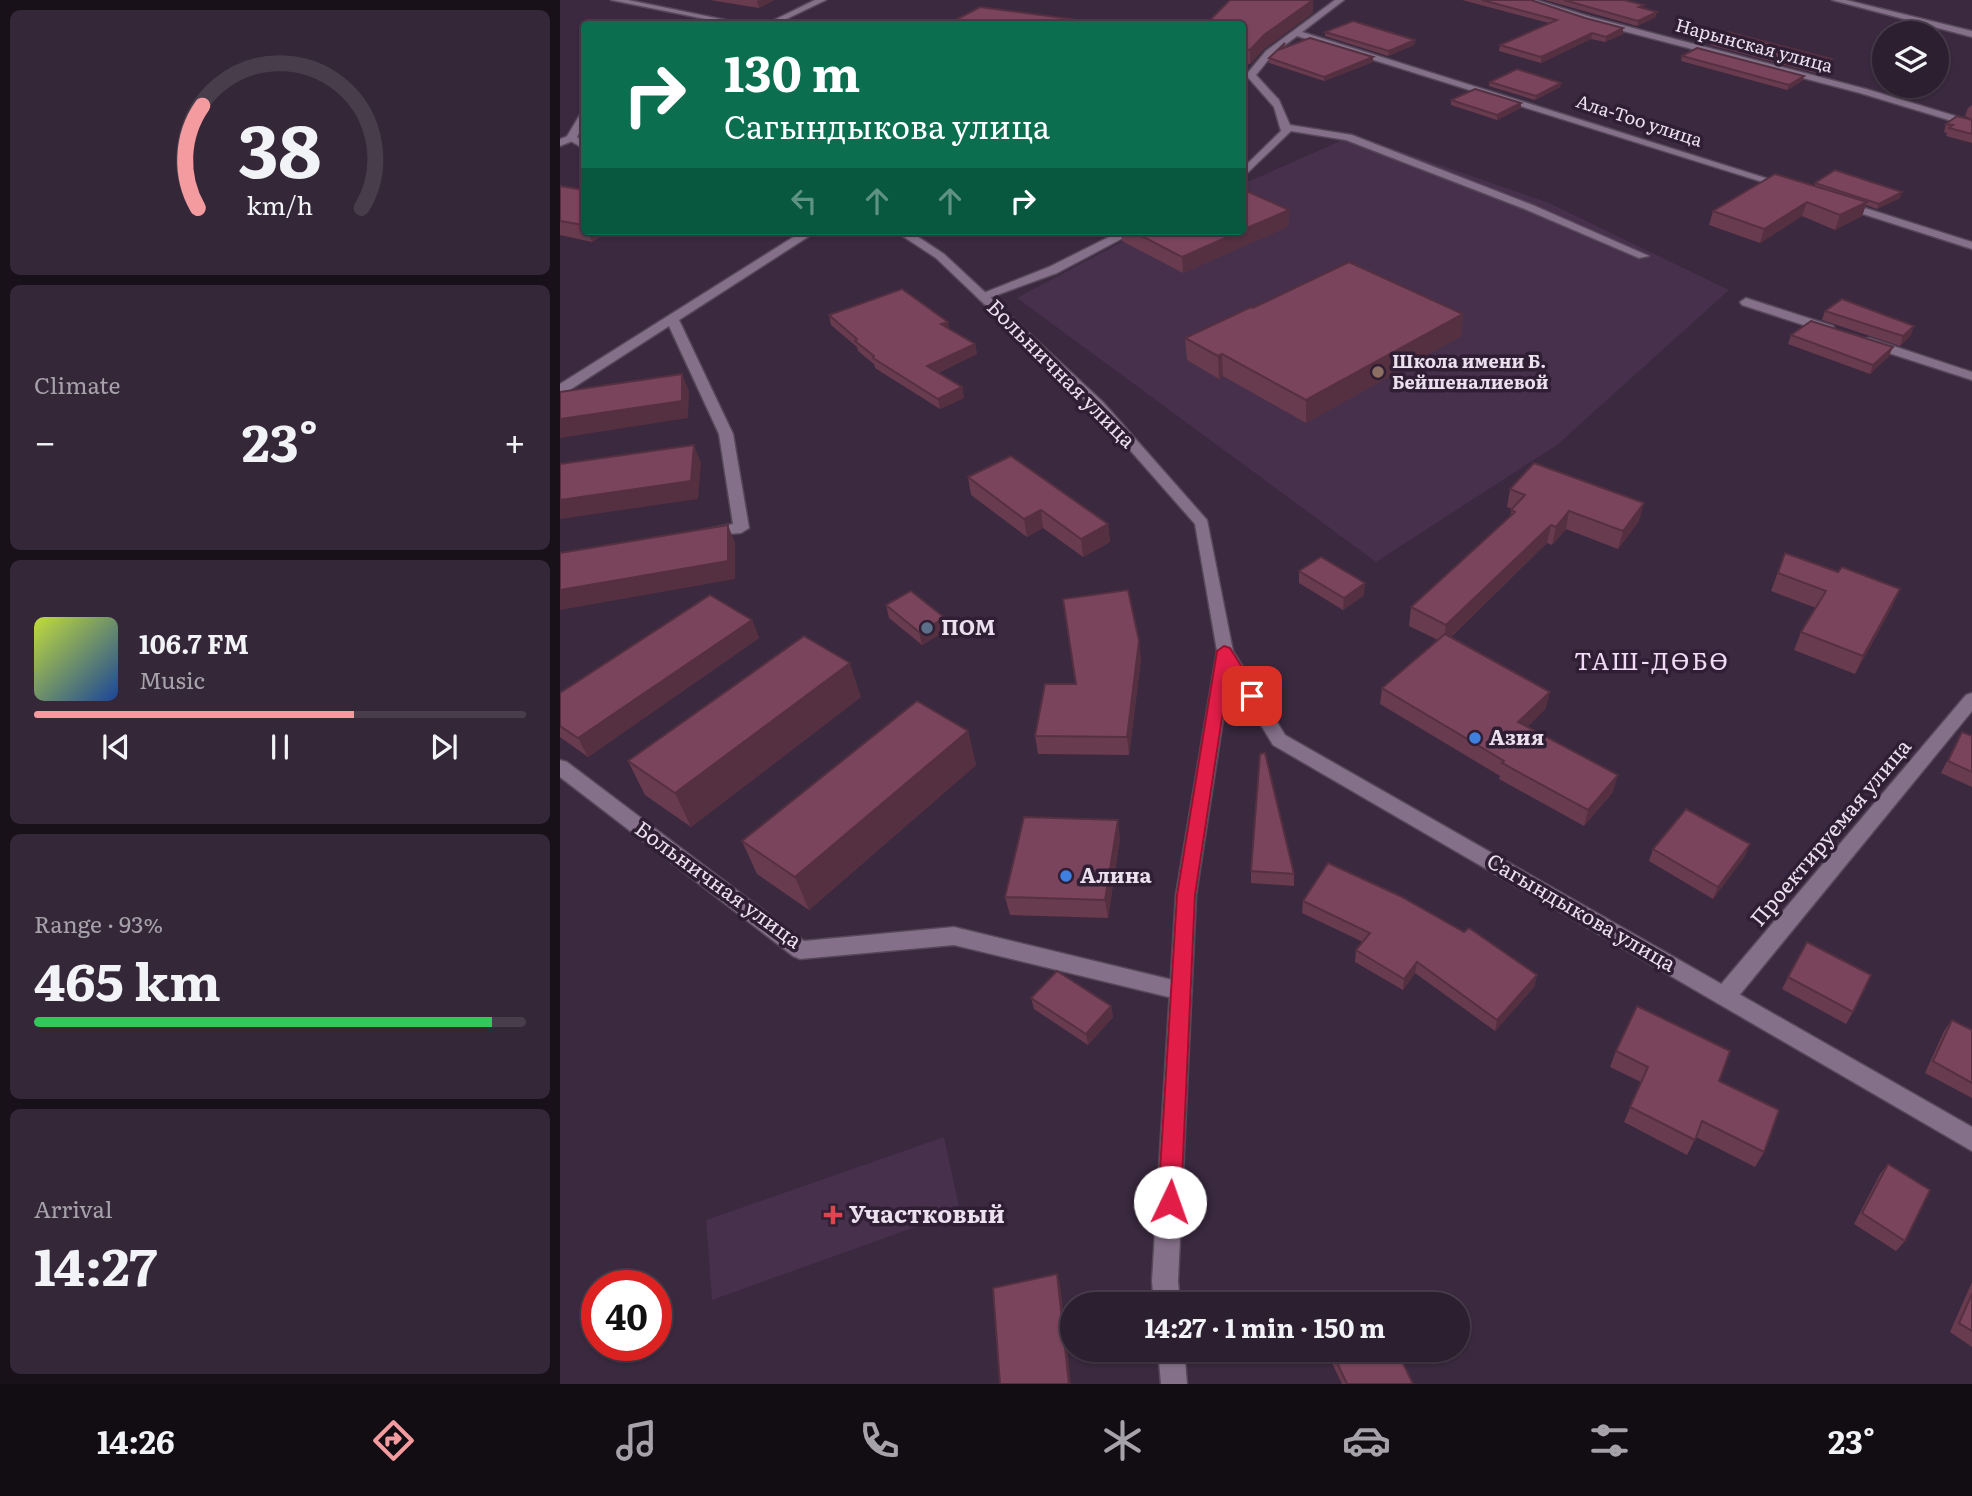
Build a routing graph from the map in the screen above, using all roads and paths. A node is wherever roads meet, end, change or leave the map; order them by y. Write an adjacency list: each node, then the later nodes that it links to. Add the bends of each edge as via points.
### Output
1 (615, 0): 6 (street)
2 (822, 0): 7 (street)
3 (1340, 0): 8 (street)
4 (1528, 0): 11 (street, Нарынская улица)
5 (1836, 0): 9 (street)
6 (725, 21)
7 (776, 21)
8 (1295, 33): 12 (street, via 1261,58 1251,75 1279,105); 17 (street, Ала-Тоо улица)
9 (1972, 34)
10 (581, 120): 13 (street)
11 (1972, 124)
12 (1286, 127): 16 (street); 23 (street, via 1348,137)
13 (571, 138): 14 (street); 15 (street)
14 (560, 143)
15 (581, 144)
16 (1246, 171)
17 (1805, 192)
18 (1831, 201): 22 (street)
19 (805, 235): 26 (street)
20 (907, 235): 24 (street, Больничная улица, via 940,256)
21 (1122, 235): 24 (street, via 1053,270)
22 (1972, 246)
23 (1643, 256)
24 (982, 296): 30 (street, Больничная улица, via 1098,405 1202,523)
25 (1746, 302): 27 (street)
26 (672, 319): 28 (street); 29 (street, via 726,434 741,528)
27 (1972, 376)
28 (560, 390)
29 (689, 536)
30 (1224, 651): 33 (street, Больничная улица, via 1186,895); 34 (street, Сагындыкова улица, via 1279,740)
31 (1972, 699): 34 (street, Проектируемая улица)
32 (560, 767): 33 (street, Больничная улица, via 800,950 954,936)
33 (1181, 991): 36 (street, Больничная улица)
34 (1725, 996): 35 (street, Сагындыкова улица)
35 (1972, 1140)
36 (1166, 1292)
37 (1172, 1362): 38 (street)
38 (1174, 1384)

